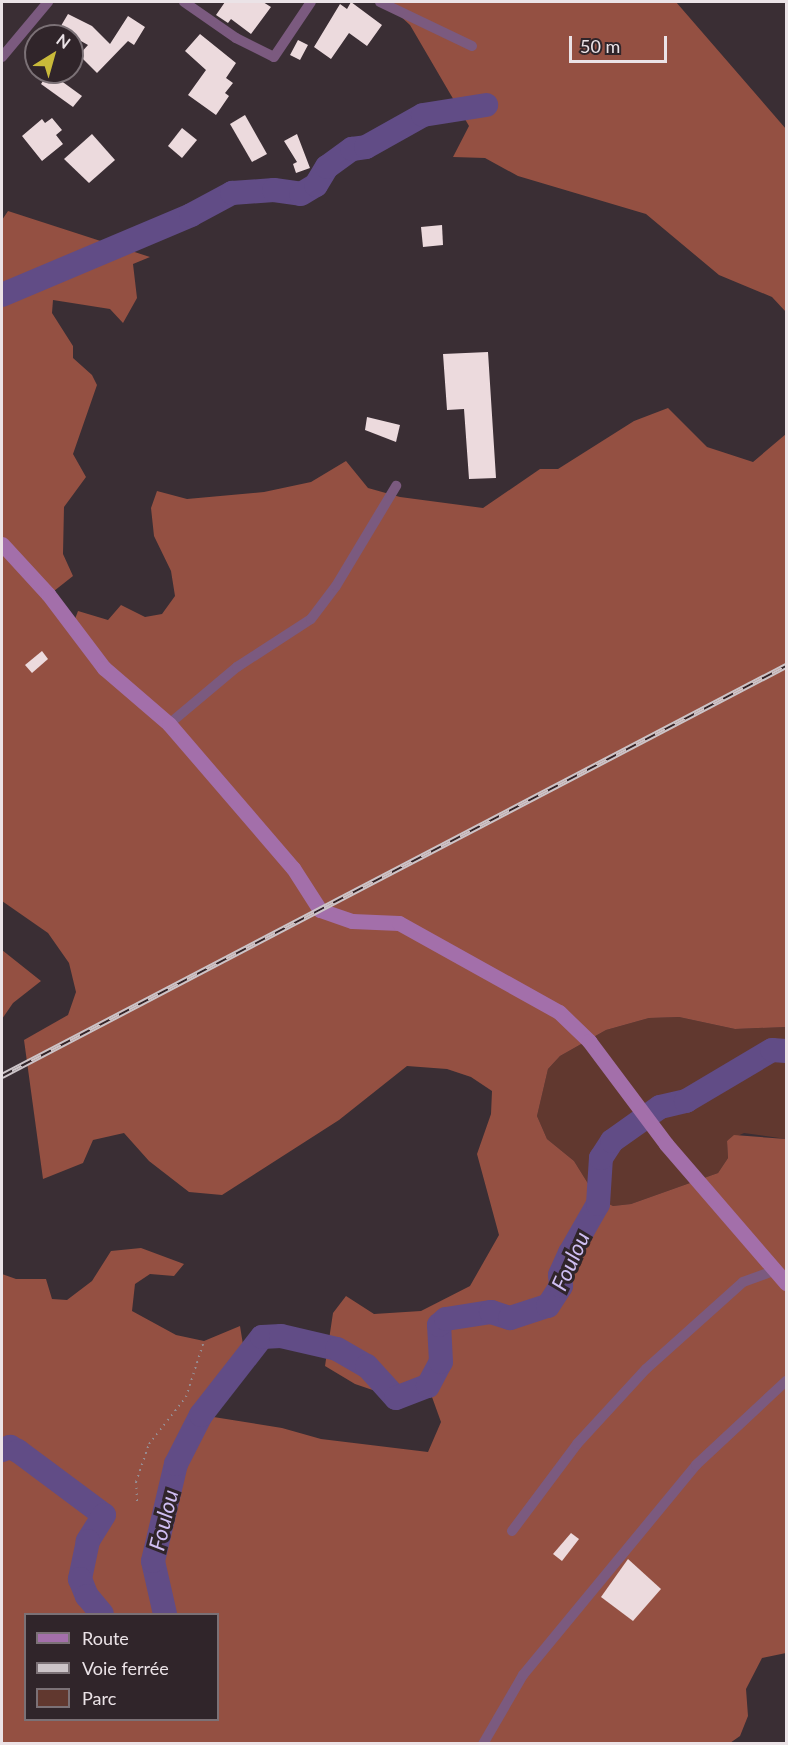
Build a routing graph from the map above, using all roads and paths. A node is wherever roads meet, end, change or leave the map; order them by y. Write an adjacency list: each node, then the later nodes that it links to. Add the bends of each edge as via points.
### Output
1 (48, 2): 6 (street)
2 (184, 2): 3 (street, via 236,38 274,57)
3 (311, 2)
4 (380, 2): 5 (street)
5 (472, 46)
6 (2, 57)
7 (396, 486): 9 (street, via 336,586 311,619 237,667)
8 (2, 544): 9 (street, via 48,594 104,668)
9 (169, 724): 10 (street, via 293,868 320,910 352,921 399,923 559,1012 589,1041 666,1144)
10 (776, 1270): 11 (street); 15 (street, via 743,1282 646,1369 577,1444)
11 (786, 1283)
12 (204, 1341): 14 (path, via 186,1397 149,1444 136,1482)
13 (786, 1381): 16 (street, via 696,1465 523,1675)
14 (136, 1501)
15 (512, 1531)
16 (483, 1743)

